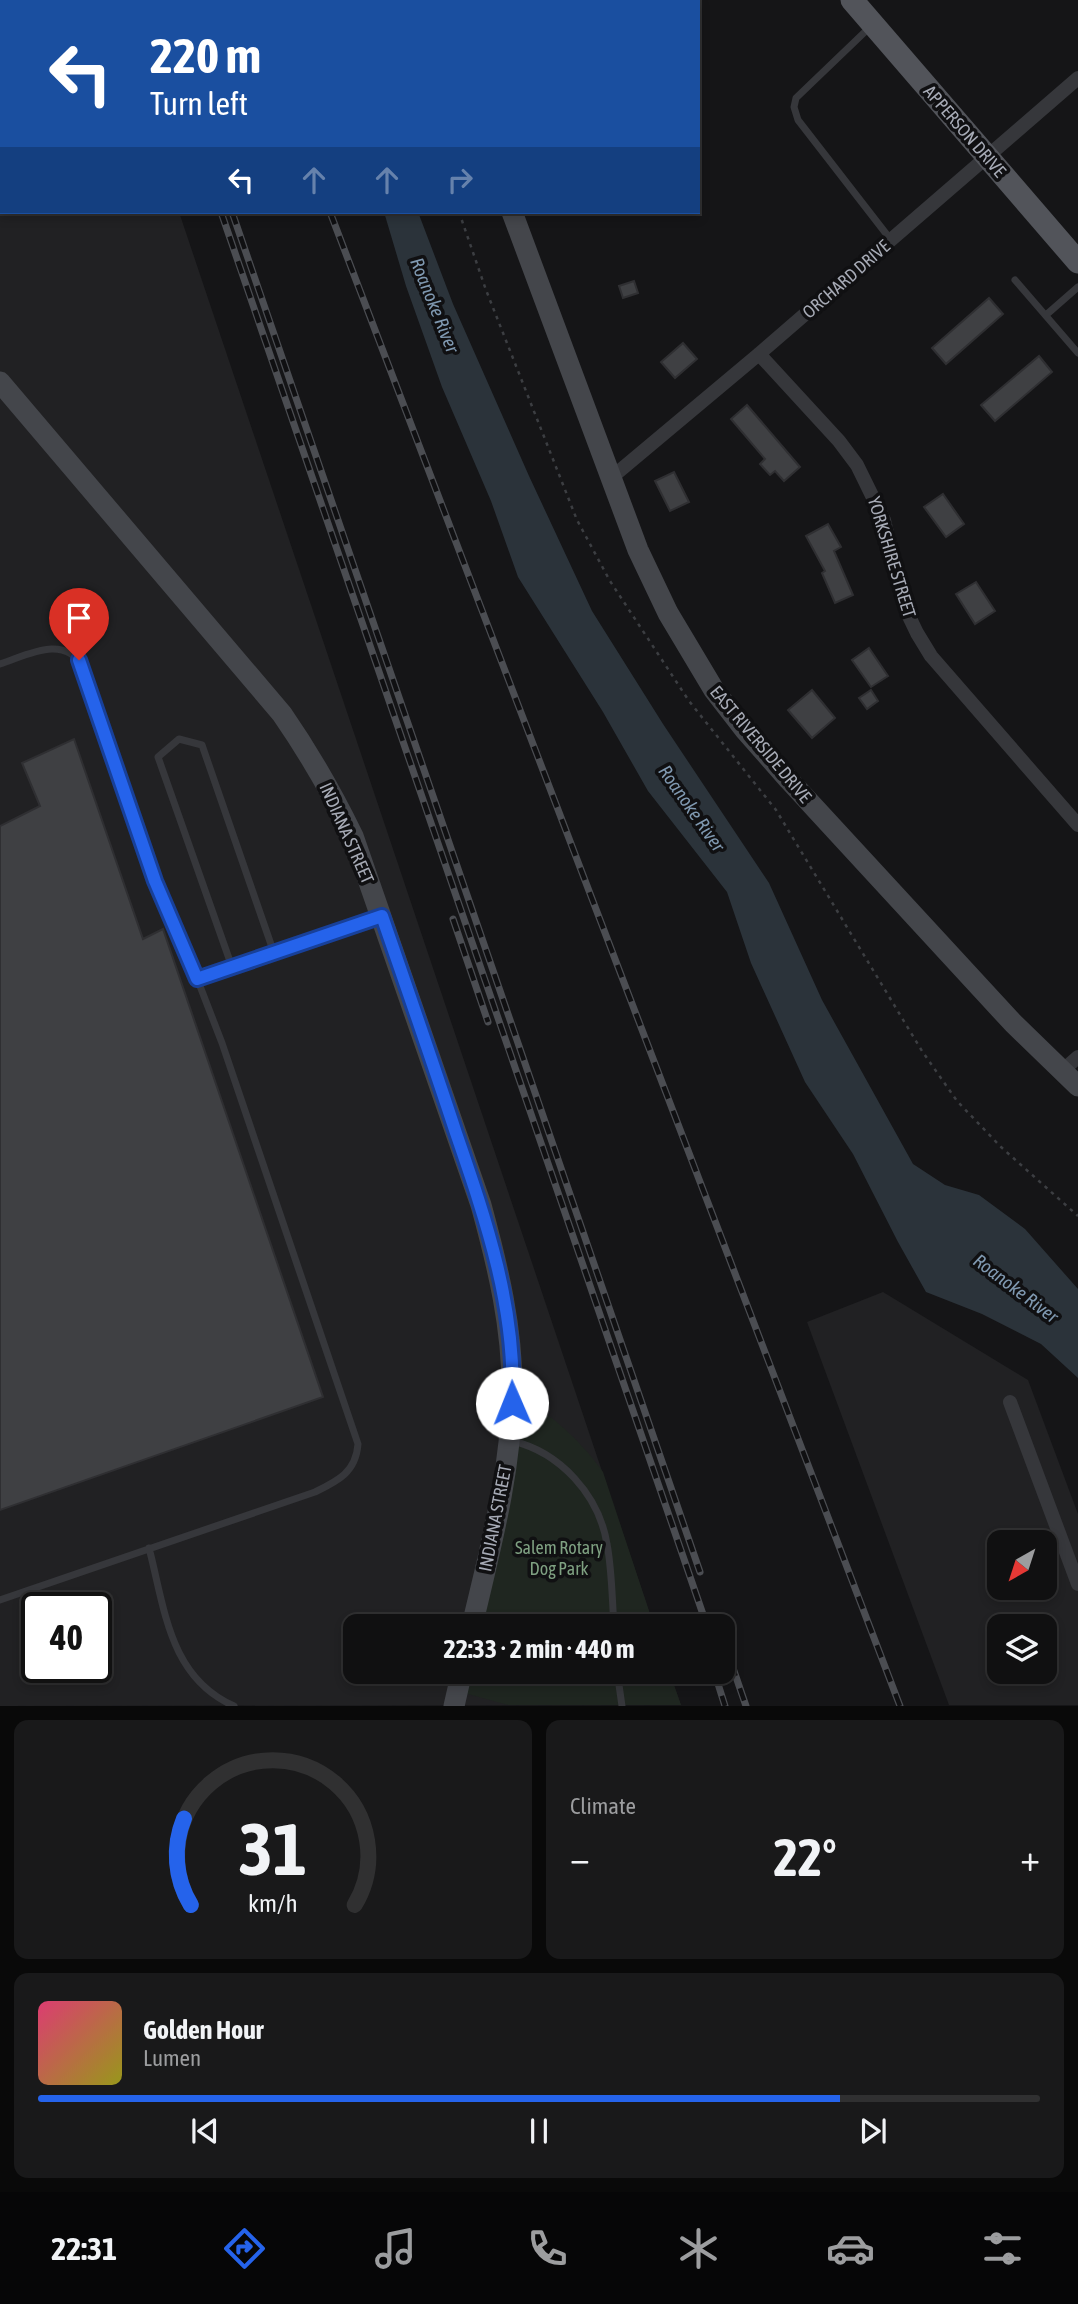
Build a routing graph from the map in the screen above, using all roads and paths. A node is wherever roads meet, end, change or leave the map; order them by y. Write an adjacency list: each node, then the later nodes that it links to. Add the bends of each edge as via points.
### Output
1 (852, 0): 2 (main road, APPERSON DRIVE)
2 (873, 24): 4 (main road, APPERSON DRIVE); 6 (lane, via 796,98 794,107 798,120)
3 (1078, 78): 4 (street, ORCHARD DRIVE)
4 (987, 157): 6 (street, ORCHARD DRIVE); 7 (main road, APPERSON DRIVE)
5 (513, 214): 14 (street, EAST RIVERSIDE DRIVE)
6 (891, 240): 12 (street, ORCHARD DRIVE)
7 (1078, 262)
8 (1015, 279): 10 (lane)
9 (1078, 287): 10 (lane)
10 (1046, 315): 11 (lane)
11 (1078, 353)
12 (759, 354): 14 (street, ORCHARD DRIVE); 16 (street, YORKSHIRE STREET, via 857,465 884,520 905,608 931,656)
13 (0, 382): 17 (street, INDIANA STREET, via 282,714 309,753 353,836)
14 (611, 478): 21 (street, EAST RIVERSIDE DRIVE, via 668,614 729,710 1013,1023)
15 (0, 664): 20 (lane, via 50,648 71,652 79,660 155,881)
16 (1078, 825)
17 (382, 916): 18 (lane); 24 (street, INDIANA STREET, via 495,1255 511,1350)
18 (274, 953): 19 (lane); 19 (lane, via 202,745 179,739 158,757)
19 (232, 967): 20 (lane)
20 (197, 979): 25 (lane, via 358,1444 348,1473 336,1482)
21 (1070, 1064): 22 (street, EAST RIVERSIDE DRIVE)
22 (1078, 1086)
23 (1010, 1402): 26 (street)
24 (510, 1441): 28 (street, INDIANA STREET); 29 (lane, via 560,1464 591,1500 607,1544)
25 (149, 1548): 27 (lane); 32 (lane, via 181,1659 206,1689)
26 (1078, 1584)
27 (0, 1600)
28 (475, 1614)
29 (613, 1614)
30 (459, 1684): 33 (street)
31 (619, 1684): 34 (lane)
32 (234, 1706)
33 (454, 1706)
34 (622, 1706)

